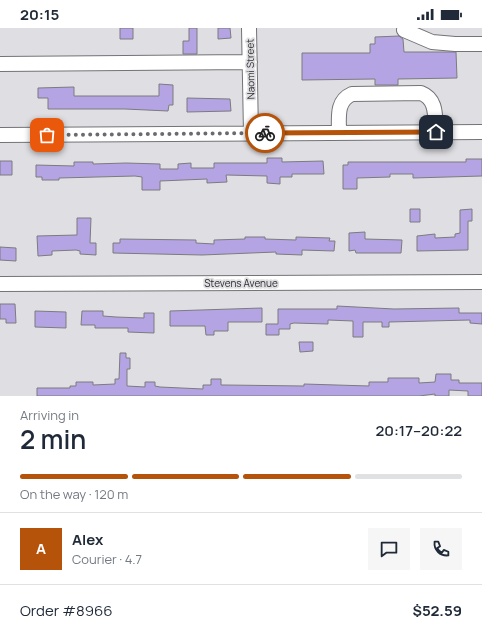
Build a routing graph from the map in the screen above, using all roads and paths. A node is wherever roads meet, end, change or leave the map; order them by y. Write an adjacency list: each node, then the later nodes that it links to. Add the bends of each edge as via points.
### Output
1 (249, 28): 4 (street, Naomi Street)
2 (404, 30): 3 (street, via 432,42)
3 (482, 44)
4 (250, 62): 5 (street); 8 (street, Naomi Street)
5 (0, 64)
6 (436, 132): 7 (street); 9 (street); 9 (street, via 432,101 428,95 421,92 352,94 345,97 341,102)
7 (482, 132)
8 (251, 133): 9 (street); 10 (street)
9 (340, 133)
10 (0, 135)
11 (482, 282): 12 (street, Stevens Avenue)
12 (0, 284)

